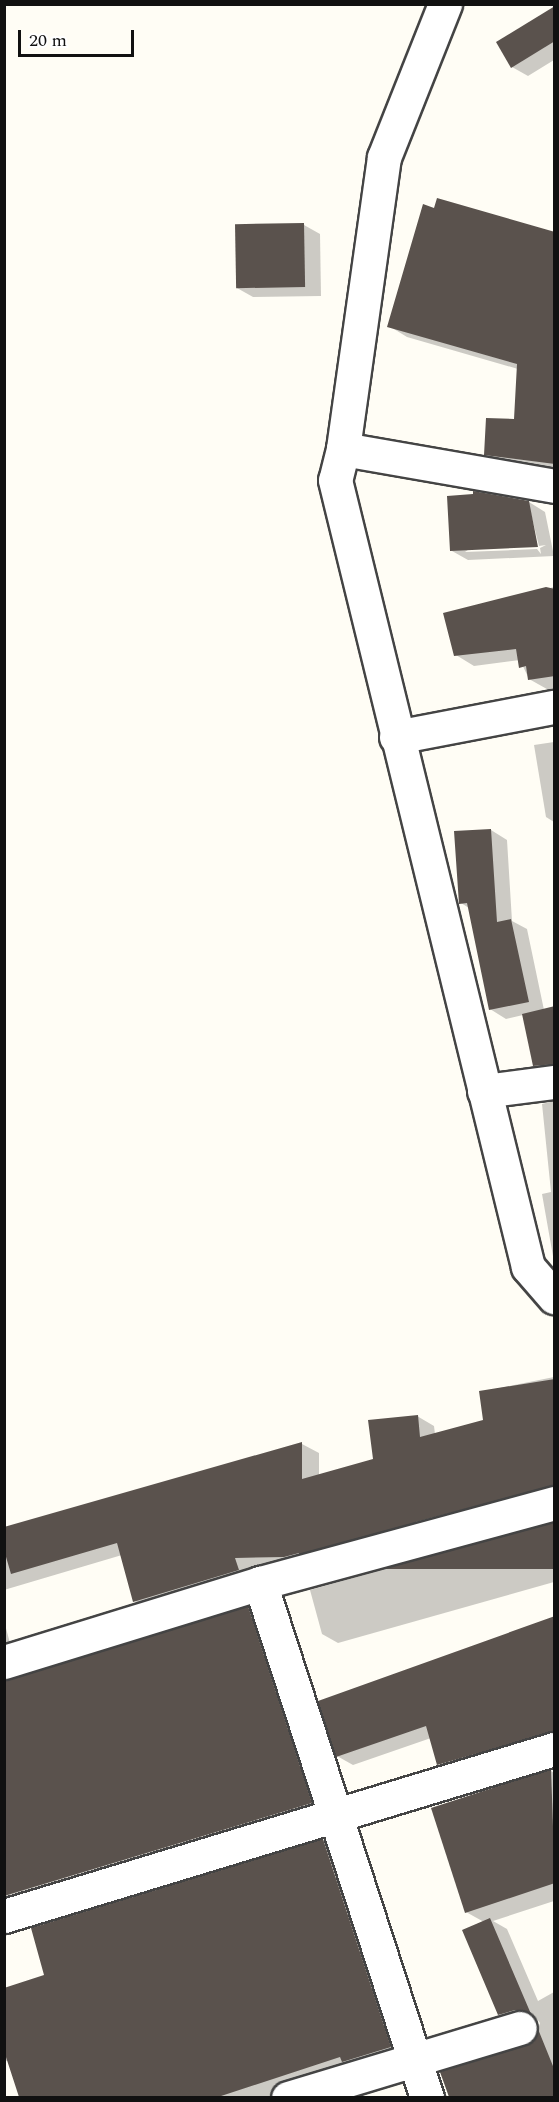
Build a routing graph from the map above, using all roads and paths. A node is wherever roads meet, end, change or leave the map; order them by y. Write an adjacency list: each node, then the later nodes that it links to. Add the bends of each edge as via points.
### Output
1 (445, 4): 2 (street, via 384,157)
2 (343, 449): 3 (street); 5 (street, via 335,480)
3 (555, 486)
4 (555, 707): 5 (street)
5 (396, 737): 7 (street)
6 (555, 1082): 7 (street)
7 (484, 1091): 8 (street, via 528,1267)
8 (555, 1297)
9 (555, 1503): 10 (street)
10 (260, 1583): 11 (street); 13 (street)
11 (4, 1662)
12 (555, 1749): 13 (street)
13 (338, 1814): 14 (street); 16 (street)
14 (4, 1916)
15 (520, 2028): 16 (street)
16 (414, 2057): 17 (street); 18 (street)
17 (288, 2097)
18 (427, 2097)

